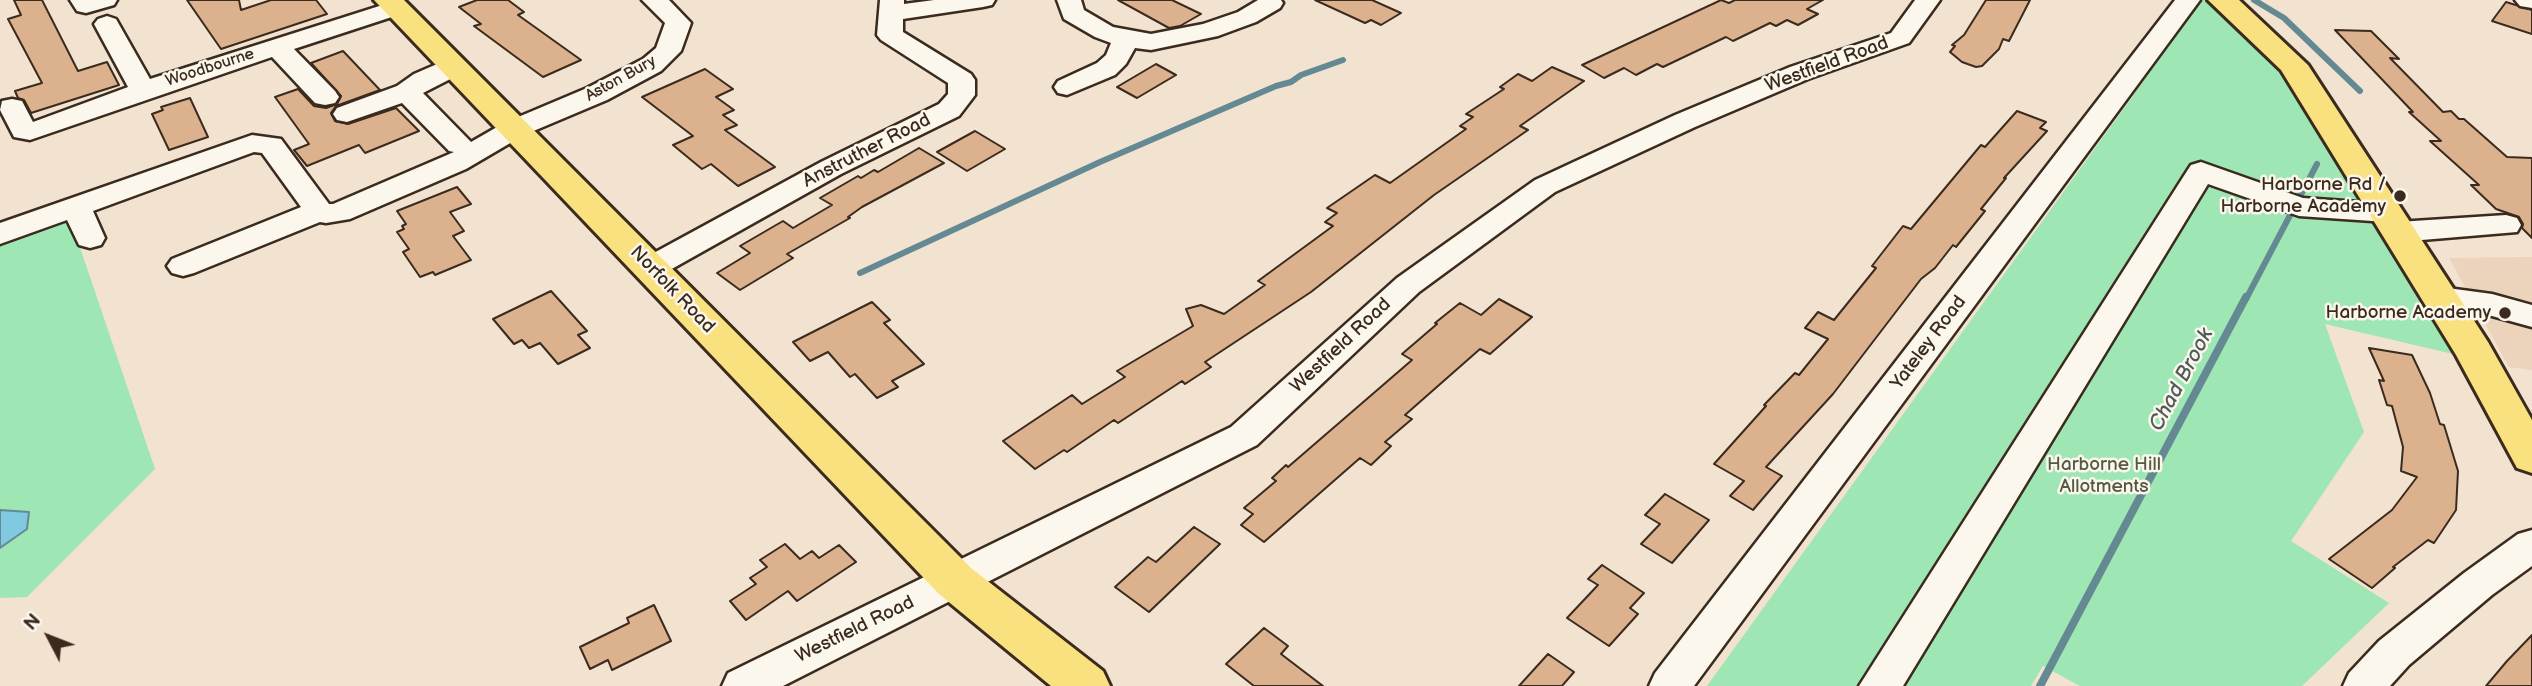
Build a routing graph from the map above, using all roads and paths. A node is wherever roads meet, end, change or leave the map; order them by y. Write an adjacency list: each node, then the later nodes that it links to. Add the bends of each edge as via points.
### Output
1 (82, 0): 11 (street, via 86,6)
2 (654, 0): 21 (street, Aston Bury, via 678,23 668,51 652,65 597,94)
3 (984, 0): 10 (street)
4 (1069, 0): 12 (street, via 1073,14 1104,33)
5 (1928, 0): 36 (street, Westfield Road, via 1900,38 1799,73 1545,186 1408,285 1244,436)
6 (2188, 0): 39 (street, Yateley Road)
7 (2222, 0): 25 (main road, via 2293,65)
8 (1271, 3): 12 (street, via 1209,31 1151,41)
9 (391, 4): 13 (street, Woodbourne); 14 (main road, Norfolk Road)
10 (891, 7): 30 (street, Anstruther Road, via 890,34 962,80 961,95 949,110 831,168)
11 (106, 12): 16 (street)
12 (1126, 39): 15 (street, via 1106,69)
13 (276, 47): 16 (street, Woodbourne); 18 (street)
14 (453, 67): 17 (street); 21 (main road, Norfolk Road)
15 (1067, 87)
16 (143, 90): 19 (street, Woodbourne, via 26,132)
17 (407, 92): 20 (street); 22 (street)
18 (325, 97)
19 (12, 107)
20 (347, 114)
21 (514, 129): 24 (street, via 456,163 351,207 326,214); 30 (main road, Norfolk Road)
22 (459, 145)
23 (76, 207): 24 (street, via 262,142 271,145); 27 (street); 28 (street)
24 (319, 211): 29 (street)
25 (2393, 223): 26 (street); 31 (main road); 40 (street, via 2300,207 2201,171)
26 (2506, 225)
27 (0, 234)
28 (90, 238)
29 (183, 266)
30 (650, 268): 36 (main road, Norfolk Road)
31 (2440, 298): 32 (street); 33 (main road)
32 (2532, 316)
33 (2523, 426): 34 (main road)
34 (2532, 457)
35 (2532, 545): 41 (street, via 2394,653)
36 (955, 581): 37 (street, Westfield Road); 38 (main road, Norfolk Road)
37 (743, 686)
38 (1086, 686)
39 (1670, 686)
40 (1880, 686)
41 (2364, 686)

